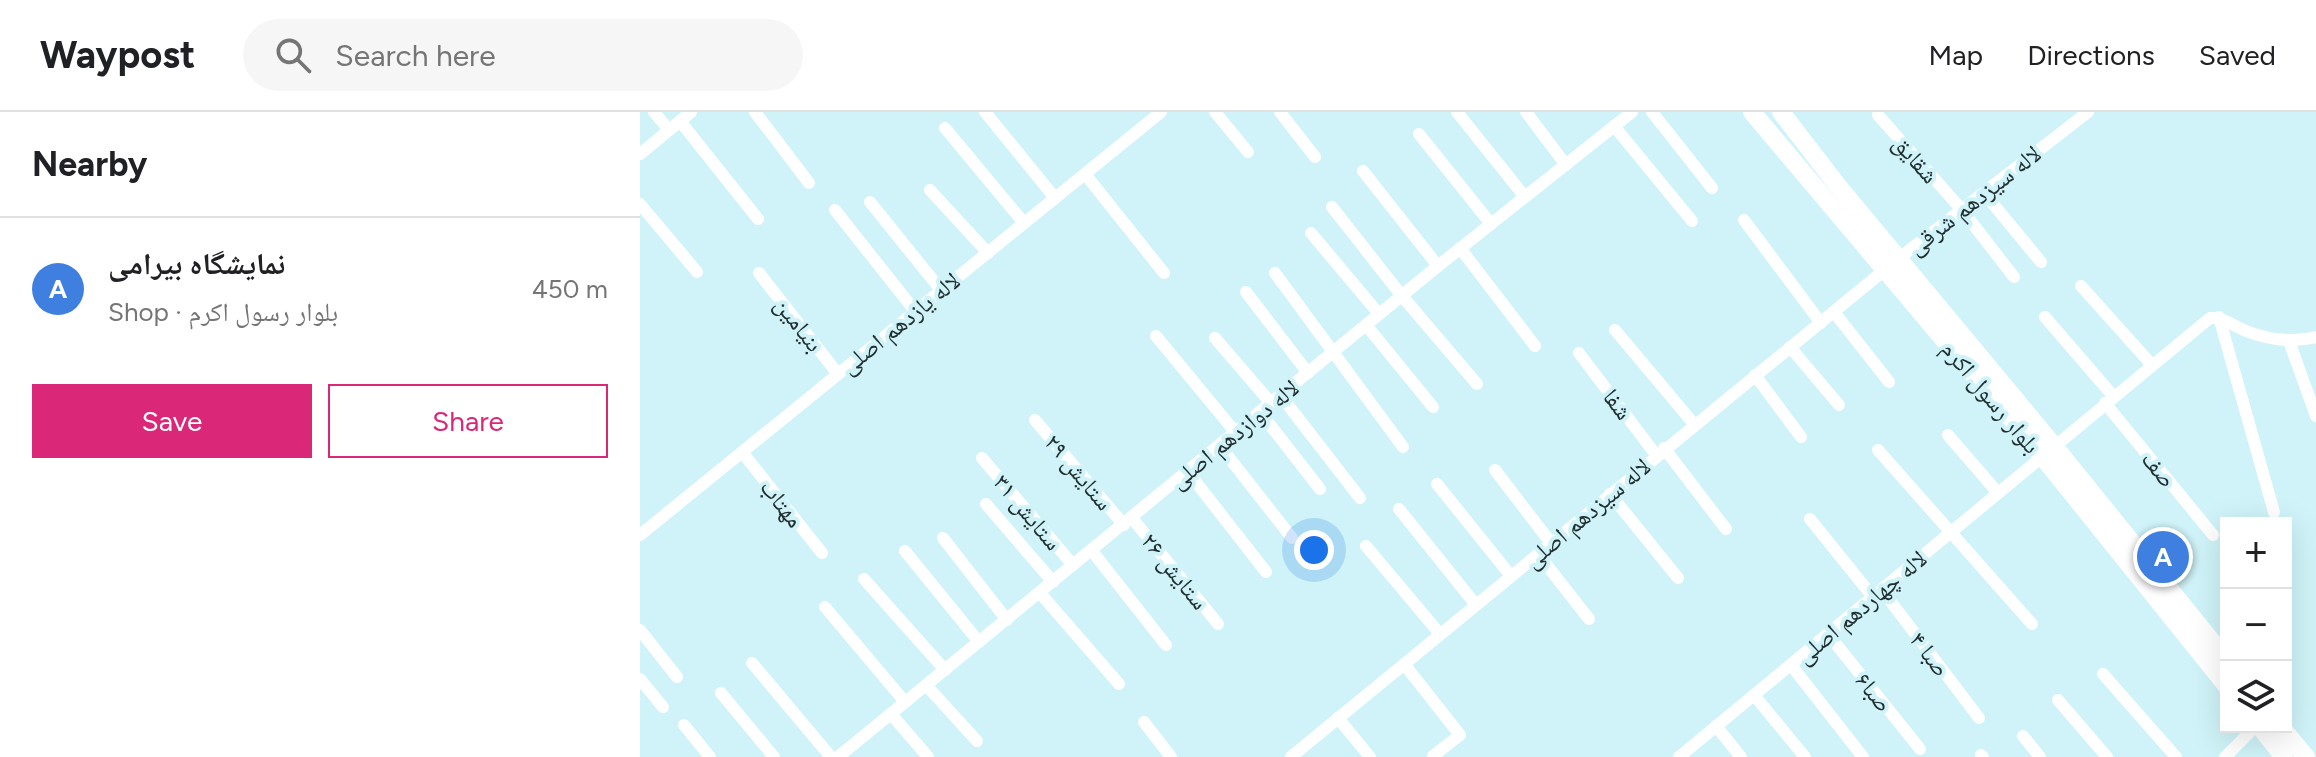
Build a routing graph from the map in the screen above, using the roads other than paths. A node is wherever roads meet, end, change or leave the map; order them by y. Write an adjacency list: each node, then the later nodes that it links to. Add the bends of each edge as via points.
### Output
1 (654, 112): 19 (street)
2 (691, 112): 16 (street)
3 (755, 112): 27 (street)
4 (985, 112): 32 (street)
5 (1161, 112): 26 (street, لاله یازدهم اصلی)
6 (1215, 112): 21 (street)
7 (1280, 112): 23 (street)
8 (1457, 112): 31 (street)
9 (1526, 112): 24 (street)
10 (1632, 112): 17 (street, لاله دوازدهم اصلی)
11 (1652, 112): 28 (street)
12 (1752, 112): 47 (main road, بلوار رسول اکرم)
13 (1781, 112): 47 (main road, بلوار رسول اکرم)
14 (2088, 112): 30 (street, لاله سیزدهم شرقی)
15 (1878, 115): 37 (street, شقایق)
16 (680, 121): 19 (street); 38 (street)
17 (1614, 126): 24 (street, لاله دوازدهم اصلی); 40 (street)
18 (945, 128): 41 (street)
19 (669, 130): 22 (street)
20 (1419, 134): 42 (street)
21 (1248, 152)
22 (640, 154)
23 (1315, 157)
24 (1566, 165): 31 (street, لاله دوازدهم اصلی)
25 (1363, 171): 48 (street)
26 (1085, 174): 32 (street, لاله یازدهم اصلی); 51 (street)
27 (809, 183)
28 (1712, 188)
29 (930, 190): 45 (street)
30 (1984, 193): 37 (street, لاله سیزدهم شرقی); 46 (street)
31 (1525, 197): 42 (street, لاله دوازدهم اصلی)
32 (1055, 198): 41 (street, لاله یازدهم اصلی)
33 (870, 202): 55 (street)
34 (640, 204): 49 (street)
35 (1332, 207): 57 (street)
36 (835, 210): 58 (street)
37 (1962, 210): 47 (street, لاله سیزدهم شرقی); 53 (street, شقایق)
38 (758, 219)
39 (1744, 220): 63 (street)
40 (1692, 221)
41 (1024, 223): 45 (street, لاله یازدهم اصلی)
42 (1491, 224): 44 (street, لاله دوازدهم اصلی)
43 (1311, 233): 60 (street)
44 (1460, 248): 48 (street, لاله دوازدهم اصلی); 70 (street)
45 (988, 253): 55 (street, لاله یازدهم اصلی)
46 (2041, 262)
47 (1891, 265): 59 (street, لاله سیزدهم اصلی); 95 (main road, بلوار رسول اکرم)
48 (1438, 266): 57 (street, لاله دوازدهم اصلی)
49 (697, 272)
50 (759, 273): 76 (street, بنیامین)
51 (1164, 273)
52 (1275, 273): 72 (street)
53 (2014, 277)
54 (2081, 286): 74 (street)
55 (941, 290): 58 (street, لاله یازدهم اصلی)
56 (1246, 292): 75 (street)
57 (1402, 296): 60 (street, لاله دوازدهم اصلی); 79 (street)
58 (915, 311): 76 (street, لاله یازدهم اصلی)
59 (1834, 312): 63 (street, لاله سیزدهم اصلی); 78 (street)
60 (1379, 314): 64 (street, لاله دوازدهم اصلی)
61 (2045, 317): 81 (street, صف)
62 (2219, 317): 69 (street, via 2269,339); 74 (street, لاله چهاردهم اصلی, via 2210,318); 107 (street)
63 (1821, 323): 71 (street, لاله سیزدهم اصلی)
64 (1366, 325): 72 (street, لاله دوازدهم اصلی); 83 (street)
65 (1615, 330): 87 (street)
66 (1156, 336): 88 (street)
67 (2316, 337): 69 (street)
68 (1215, 338): 80 (street)
69 (2289, 341): 85 (street)
70 (1535, 346)
71 (1790, 347): 77 (street, لاله سیزدهم اصلی); 82 (street)
72 (1333, 352): 75 (street, لاله دوازدهم اصلی); 92 (street)
73 (1579, 353): 94 (street, شفا)
74 (2152, 365): 81 (street, لاله چهاردهم اصلی)
75 (1308, 373): 80 (street, لاله دوازدهم اصلی)
76 (838, 374): 96 (street, لاله یازدهم اصلی)
77 (1755, 375): 87 (street, لاله سیزدهم اصلی); 90 (street)
78 (1889, 382)
79 (1477, 384)
80 (1276, 399): 84 (street, لاله دوازدهم اصلی); 104 (street)
81 (2109, 400): 95 (street, لاله چهاردهم اصلی); 113 (street, صف)
82 (1839, 405)
83 (1433, 407)
84 (1260, 412): 88 (street, لاله دوازدهم اصلی); 101 (street)
85 (2316, 416)
86 (1035, 420): 109 (street, ستایش ۲۹)
87 (1694, 424): 94 (street, لاله سیزدهم اصلی)
88 (1236, 433): 91 (street, لاله دوازدهم اصلی)
89 (1948, 435): 102 (street)
90 (1801, 437)
91 (1220, 446): 99 (street, لاله دوازدهم اصلی); 115 (street)
92 (1403, 447)
93 (1878, 450): 111 (street)
94 (1660, 451): 103 (street, لاله سیزدهم اصلی); 110 (street, شفا)
95 (2048, 451): 102 (street, لاله چهاردهم اصلی); 141 (main road, بلوار رسول اکرم); 148 (main road, بلوار رسول اکرم)
96 (742, 452): 112 (street, لاله یازدهم اصلی); 120 (street, مهتاب)
97 (982, 458): 122 (street, ستایش ۳۱)
98 (1495, 470): 116 (street)
99 (1188, 472): 109 (street, لاله دوازدهم اصلی); 123 (street)
100 (1437, 484): 124 (street)
101 (1320, 489)
102 (1998, 493): 111 (street, لاله چهاردهم اصلی)
103 (1610, 494): 116 (street, لاله سیزدهم اصلی); 125 (street)
104 (1360, 498)
105 (986, 504): 127 (street)
106 (1399, 509): 130 (street)
107 (2274, 512)
108 (1810, 519): 129 (street, صبا ۴)
109 (1128, 521): 119 (street, لاله دوازدهم اصلی); 134 (street, ستایش ۲۶)
110 (1726, 529)
111 (1952, 531): 129 (street, لاله چهاردهم اصلی); 135 (street)
112 (640, 535)
113 (2213, 535)
114 (943, 538): 133 (street)
115 (1292, 538)
116 (1551, 543): 121 (street, لاله سیزدهم اصلی)
117 (1366, 546): 137 (street)
118 (905, 551): 139 (street)
119 (1092, 551): 122 (street, لاله دوازدهم اصلی); 140 (street)
120 (822, 553)
121 (1538, 554): 124 (street, لاله سیزدهم اصلی); 132 (street)
122 (1073, 565): 127 (street, لاله دوازدهم اصلی)
123 (1266, 572)
124 (1511, 576): 130 (street, لاله سیزدهم اصلی)
125 (1678, 578)
126 (864, 579): 145 (street)
127 (1053, 582): 128 (street, لاله دوازدهم اصلی)
128 (1040, 593): 133 (street, لاله دوازدهم اصلی); 150 (street)
129 (1878, 593): 138 (street, لاله چهاردهم اصلی); 159 (street, صبا ۴)
130 (1476, 605): 137 (street, لاله سیزدهم اصلی)
131 (825, 607): 155 (street)
132 (1589, 619)
133 (1007, 620): 139 (street, لاله دوازدهم اصلی)
134 (1218, 624)
135 (2032, 624)
136 (640, 630): 147 (street)
137 (1440, 634): 143 (street, لاله سیزدهم اصلی)
138 (1828, 634): 144 (street, لاله چهاردهم اصلی); 169 (street, صبا۶)
139 (979, 642): 145 (street, لاله دوازدهم اصلی)
140 (1166, 645)
141 (2220, 652)
142 (752, 663): 173 (street)
143 (1404, 664): 158 (street, لاله سیزدهم اصلی); 170 (street, via 1460,735)
144 (1791, 665): 153 (street, لاله چهاردهم اصلی); 183 (street)
145 (945, 670): 151 (street, لاله دوازدهم اصلی)
146 (2103, 674): 186 (street)
147 (677, 677)
148 (2220, 677)
149 (640, 679): 156 (street)
150 (1119, 684)
151 (926, 685): 155 (street, لاله دوازدهم اصلی); 167 (street)
152 (721, 693): 172 (street)
153 (1754, 695): 162 (street, لاله چهاردهم اصلی); 182 (street)
154 (2058, 700): 185 (street)
155 (905, 702): 157 (street, لاله دوازدهم اصلی)
156 (663, 707)
157 (891, 714): 174 (street, لاله دوازدهم اصلی); 175 (street)
158 (1338, 718): 168 (street, لاله سیزدهم اصلی); 179 (street)
159 (1979, 718)
160 (1144, 722): 176 (street)
161 (684, 725): 171 (street)
162 (1716, 726): 180 (street, لاله چهاردهم اصلی); 181 (street)
163 (2251, 733): 187 (street)
164 (2263, 733): 188 (main road)
165 (2286, 733): 189 (main road)
166 (2023, 736): 184 (street)
167 (977, 741)
168 (1304, 746): 177 (street, لاله سیزدهم اصلی); 178 (street)
169 (1920, 749)
170 (1433, 756)
171 (710, 757)
172 (774, 757)
173 (831, 757)
174 (838, 757)
175 (928, 757)
176 (1171, 757)
177 (1291, 757)
178 (1313, 757)
179 (1370, 757)
180 (1680, 757)
181 (1741, 757)
182 (1805, 757)
183 (1863, 757)
184 (2040, 757)
185 (2107, 757)
186 (2176, 757)
187 (2225, 757)
188 (2284, 757)
189 (2306, 757)

